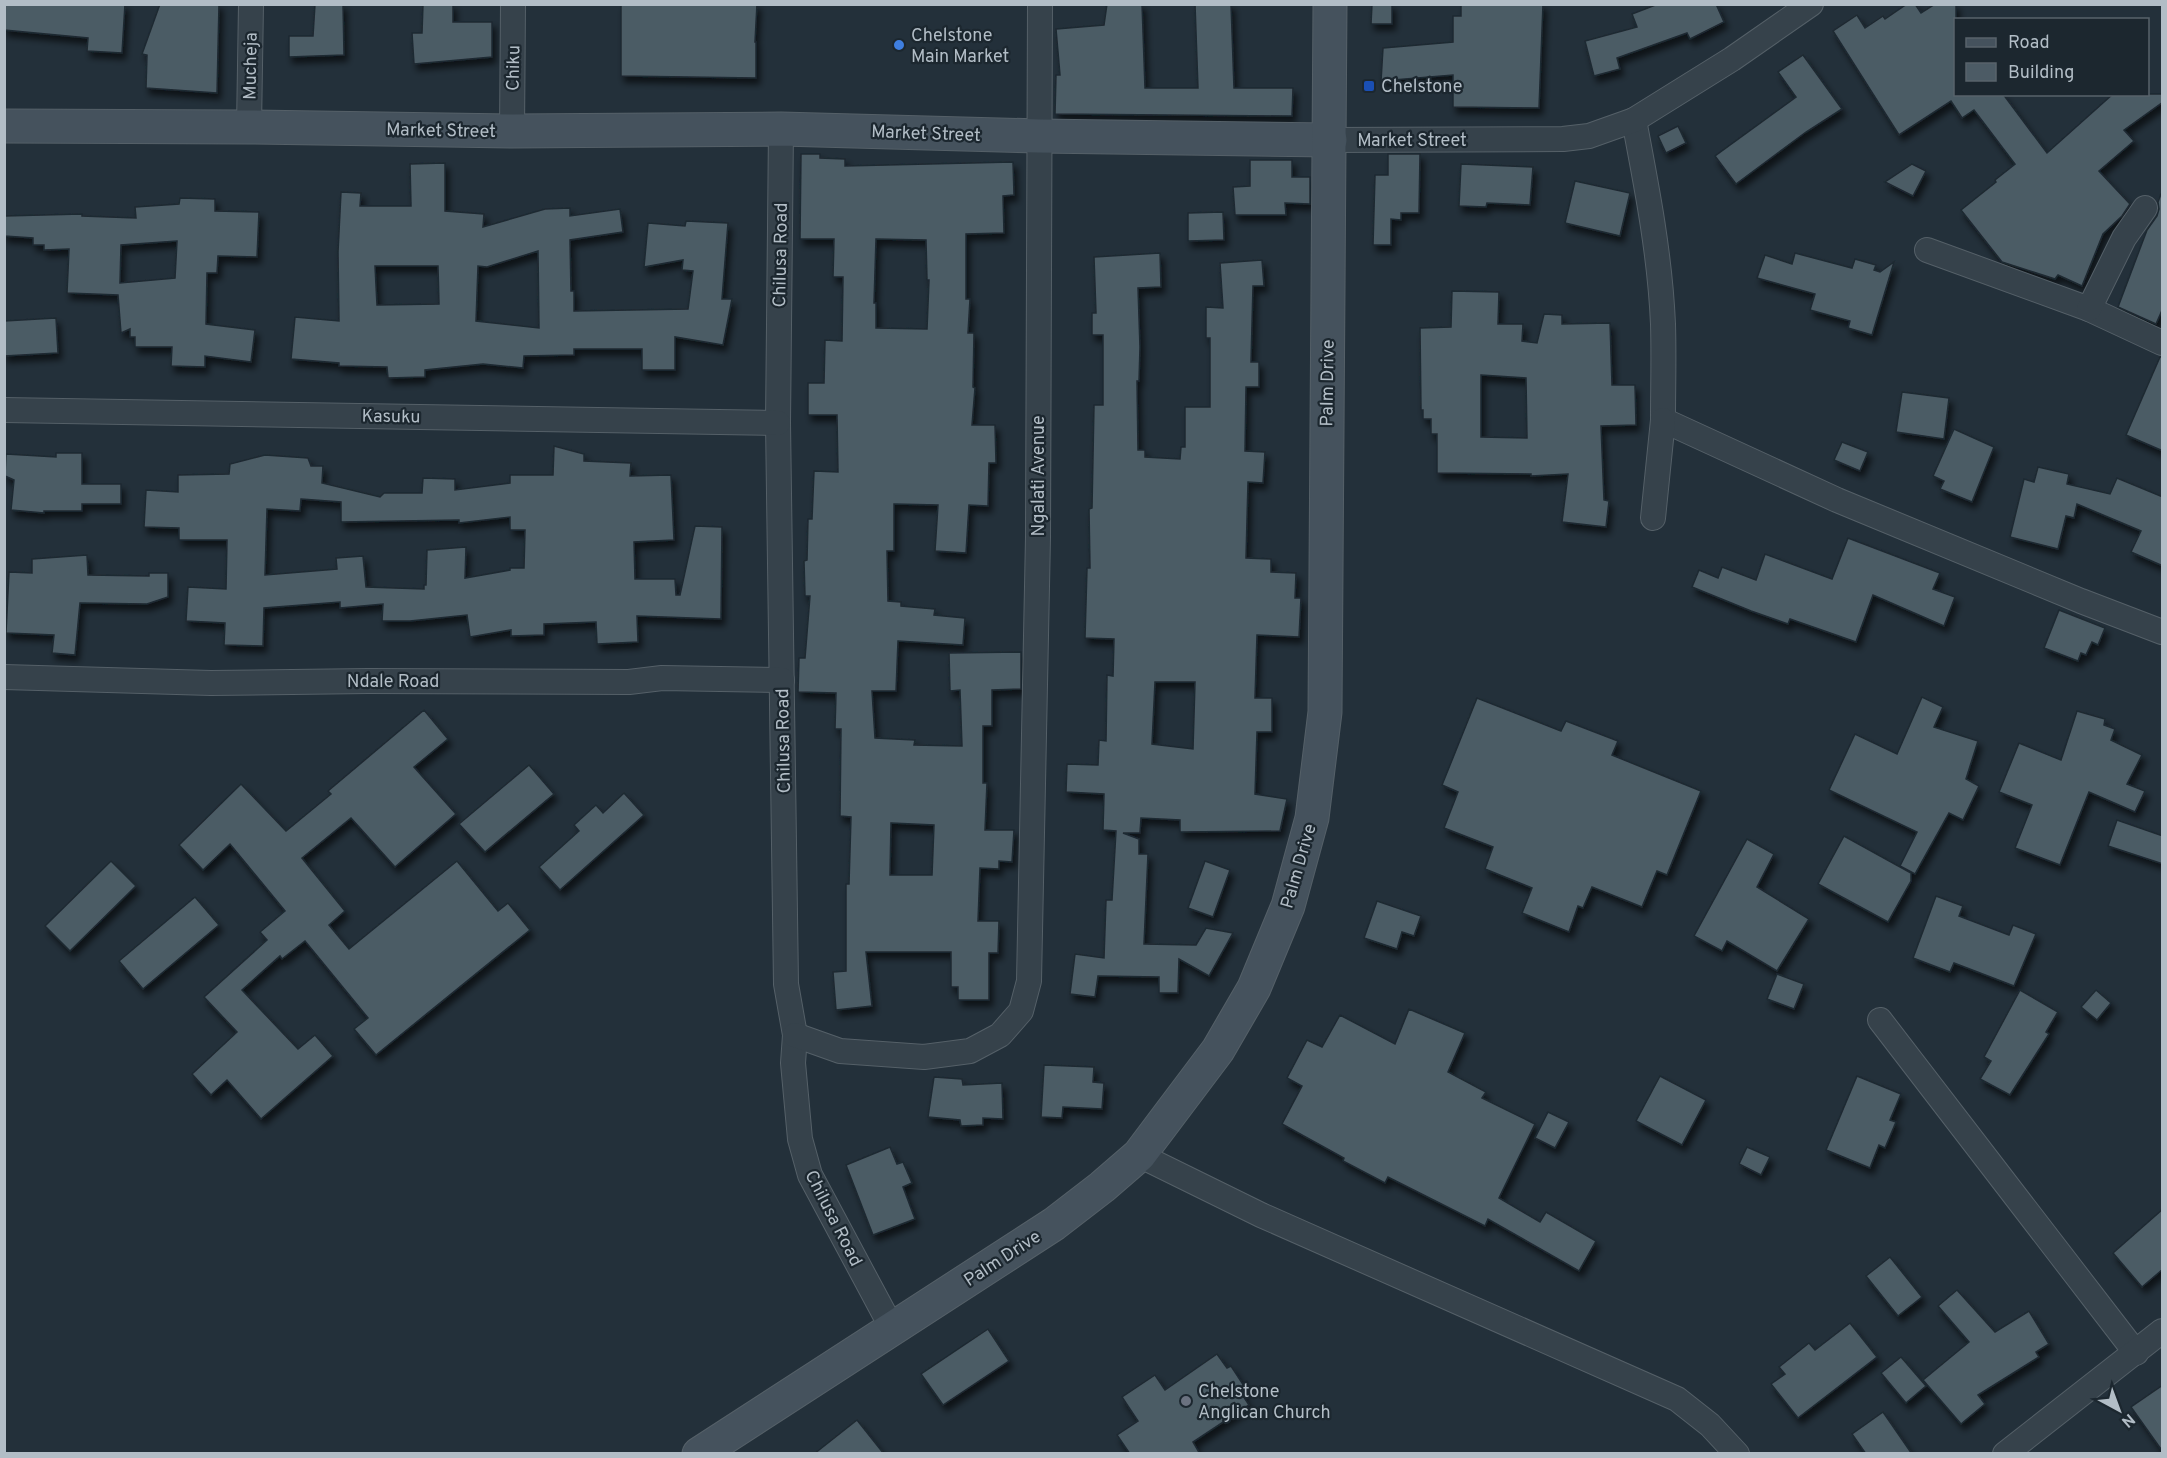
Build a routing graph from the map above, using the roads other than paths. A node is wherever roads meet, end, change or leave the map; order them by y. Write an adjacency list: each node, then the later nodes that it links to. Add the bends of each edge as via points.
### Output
1 (251, 4): 8 (street, Mucheja)
2 (513, 4): 10 (street, Chiku)
3 (1041, 4): 11 (street, Ngalati Avenue)
4 (1330, 4): 12 (street, Palm Drive)
5 (1811, 4): 6 (street, Market Street)
6 (1634, 120): 12 (street, Market Street, via 1589,136 1563,139); 18 (street, via 1657,262 1663,323)
7 (4, 126): 8 (street, Market Street)
8 (249, 127): 10 (street, Market Street)
9 (781, 129): 10 (street, Market Street); 11 (street, Market Street); 19 (street, Chilusa Road)
10 (512, 131)
11 (1039, 136): 12 (street, Market Street); 25 (street, Ngalati Avenue, via 1031,948 1029,981 1021,1011 1000,1035 970,1051 924,1057 840,1051)
12 (1330, 140): 26 (street, Palm Drive, via 1325,712 1312,818 1288,906 1254,988 1218,1050)
13 (2145, 208): 15 (street, via 2124,238)
14 (1927, 250): 15 (street)
15 (2090, 309): 16 (street)
16 (2163, 343)
17 (4, 410): 19 (street, Kasuku)
18 (1664, 420): 20 (street); 21 (street, via 1837,500)
19 (778, 423): 23 (street, Chilusa Road)
20 (1653, 518)
21 (2163, 632)
22 (4, 677): 23 (street, Ndale Road, via 211,683)
23 (782, 680): 25 (street, Chilusa Road, via 786,984)
24 (1880, 1020): 29 (street)
25 (795, 1035): 27 (street, Chilusa Road, via 793,1063 800,1139 810,1175)
26 (1139, 1155): 27 (street, Palm Drive, via 1054,1224); 31 (street, via 1261,1215 1677,1399 1710,1425)
27 (892, 1330): 30 (street, Palm Drive)
28 (2163, 1331): 29 (street)
29 (2136, 1353): 32 (street)
30 (699, 1454)
31 (1737, 1454)
32 (2005, 1454)

